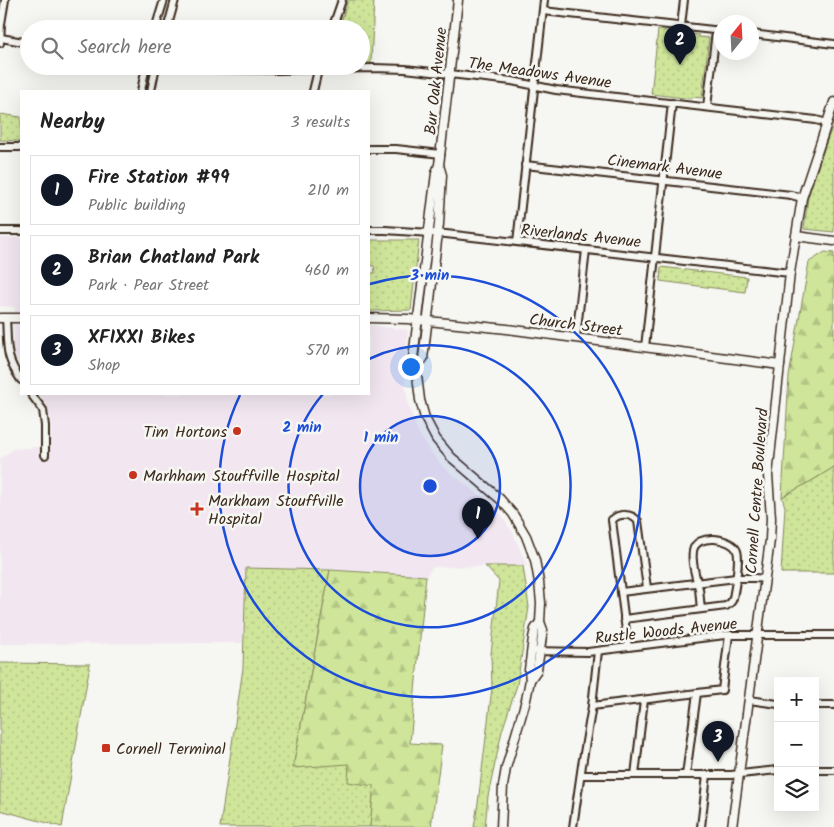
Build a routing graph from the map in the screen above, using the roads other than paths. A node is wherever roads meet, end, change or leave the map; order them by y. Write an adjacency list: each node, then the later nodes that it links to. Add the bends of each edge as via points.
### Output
1 (5, 0): 15 (street)
2 (164, 0): 9 (street)
3 (175, 0): 10 (street)
4 (342, 0): 11 (street)
5 (458, 0): 21 (street, Bur Oak Avenue)
6 (544, 0): 8 (street)
7 (684, 0): 12 (street)
8 (543, 11): 12 (street); 25 (street)
9 (158, 20)
10 (169, 20)
11 (335, 20)
12 (681, 26): 13 (street)
13 (714, 30)
14 (759, 35): 18 (street)
15 (1, 38): 16 (street); 17 (street)
16 (20, 41)
17 (0, 43)
18 (834, 44)
19 (714, 60): 31 (street)
20 (370, 69): 21 (street, The Meadows Avenue)
21 (450, 74): 25 (street, The Meadows Avenue); 36 (street, Bur Oak Avenue)
22 (144, 75): 26 (street)
23 (154, 75): 27 (street)
24 (317, 75): 28 (street)
25 (534, 86): 30 (street, The Meadows Avenue); 38 (street)
26 (140, 90)
27 (151, 90)
28 (313, 90)
29 (834, 102): 32 (street, Cornell Centre Boulevard)
30 (672, 103): 31 (street, The Meadows Avenue); 39 (street)
31 (707, 107): 32 (street, The Meadows Avenue)
32 (827, 123): 40 (street, Cornell Centre Boulevard)
33 (0, 147): 34 (street)
34 (20, 147)
35 (370, 149): 36 (street)
36 (441, 154): 37 (street, Bur Oak Avenue)
37 (440, 165): 44 (street, Bur Oak Avenue, via 436,173); 45 (street, Bur Oak Avenue)
38 (526, 165): 39 (street, Cinemark Avenue); 48 (street)
39 (663, 180): 40 (street, Cinemark Avenue); 50 (street)
40 (802, 198): 46 (street, Cornell Centre Boulevard)
41 (370, 230): 44 (street, Riverlands Avenue)
42 (0, 231): 43 (street)
43 (20, 232)
44 (428, 233): 45 (street, Riverlands Avenue); 55 (street, Bur Oak Avenue)
45 (438, 233): 48 (street, Riverlands Avenue); 56 (street, Bur Oak Avenue)
46 (796, 236): 47 (street); 51 (street, Cornell Centre Boulevard)
47 (834, 241)
48 (517, 242): 49 (street, Riverlands Avenue)
49 (586, 250): 50 (street, Riverlands Avenue); 57 (street)
50 (655, 257): 51 (street, Riverlands Avenue); 58 (street)
51 (790, 273): 59 (street, Cornell Centre Boulevard)
52 (3, 318): 53 (street); 61 (street, via 7,353)
53 (20, 318)
54 (370, 318): 55 (street, Church Street)
55 (417, 320): 56 (street, Church Street); 60 (street, Bur Oak Avenue, via 413,358)
56 (427, 321): 57 (street, Church Street); 60 (street, Bur Oak Avenue, via 423,359)
57 (576, 338): 58 (street, Church Street)
58 (645, 347): 59 (street, Church Street)
59 (780, 365): 65 (street, Cornell Centre Boulevard, via 768,475 771,528)
60 (416, 367): 71 (street, Bur Oak Avenue, via 425,418 436,439 451,457 500,498 526,536 539,582)
61 (20, 378)
62 (32, 395): 63 (street, via 43,410)
63 (45, 455)
64 (736, 578): 65 (street); 66 (street); 66 (street, via 738,554 734,546 729,542 705,539 693,549); 69 (street, via 730,604)
65 (765, 580): 73 (street, Cornell Centre Boulevard)
66 (697, 582): 67 (street); 69 (street)
67 (647, 588): 68 (street); 68 (street, via 638,521 632,516 621,515 609,519)
68 (621, 592): 70 (street)
69 (701, 609): 70 (street)
70 (624, 618): 75 (street)
71 (540, 622): 77 (street, Bur Oak Avenue, via 535,629); 78 (street, Bur Oak Avenue, via 543,630)
72 (729, 635): 73 (street, Rustle Woods Avenue); 75 (street, Rustle Woods Avenue); 80 (street, via 722,690)
73 (757, 635): 74 (street, Rustle Woods Avenue); 82 (street, Cornell Centre Boulevard)
74 (834, 635)
75 (628, 647): 76 (street, Rustle Woods Avenue)
76 (598, 650): 78 (street, Rustle Woods Avenue); 86 (street)
77 (531, 651): 78 (street, Rustle Woods Avenue); 79 (street, Bur Oak Avenue)
78 (540, 651): 79 (street, Bur Oak Avenue, via 537,670)
79 (530, 680): 95 (street, Bur Oak Avenue, via 506,768)
80 (696, 693): 81 (street); 90 (street)
81 (644, 700): 86 (street); 93 (street)
82 (749, 700): 83 (street); 91 (street, Cornell Centre Boulevard)
83 (774, 703)
84 (819, 705): 85 (street)
85 (834, 705)
86 (592, 706): 92 (street)
87 (774, 770): 91 (street)
88 (819, 770): 89 (street)
89 (834, 770)
90 (686, 774): 93 (street); 94 (street)
91 (739, 774): 94 (street); 98 (street, Cornell Centre Boulevard)
92 (581, 775): 93 (street); 96 (street)
93 (635, 775)
94 (707, 775): 97 (street)
95 (501, 827)
96 (573, 827)
97 (700, 827)
98 (732, 827)

